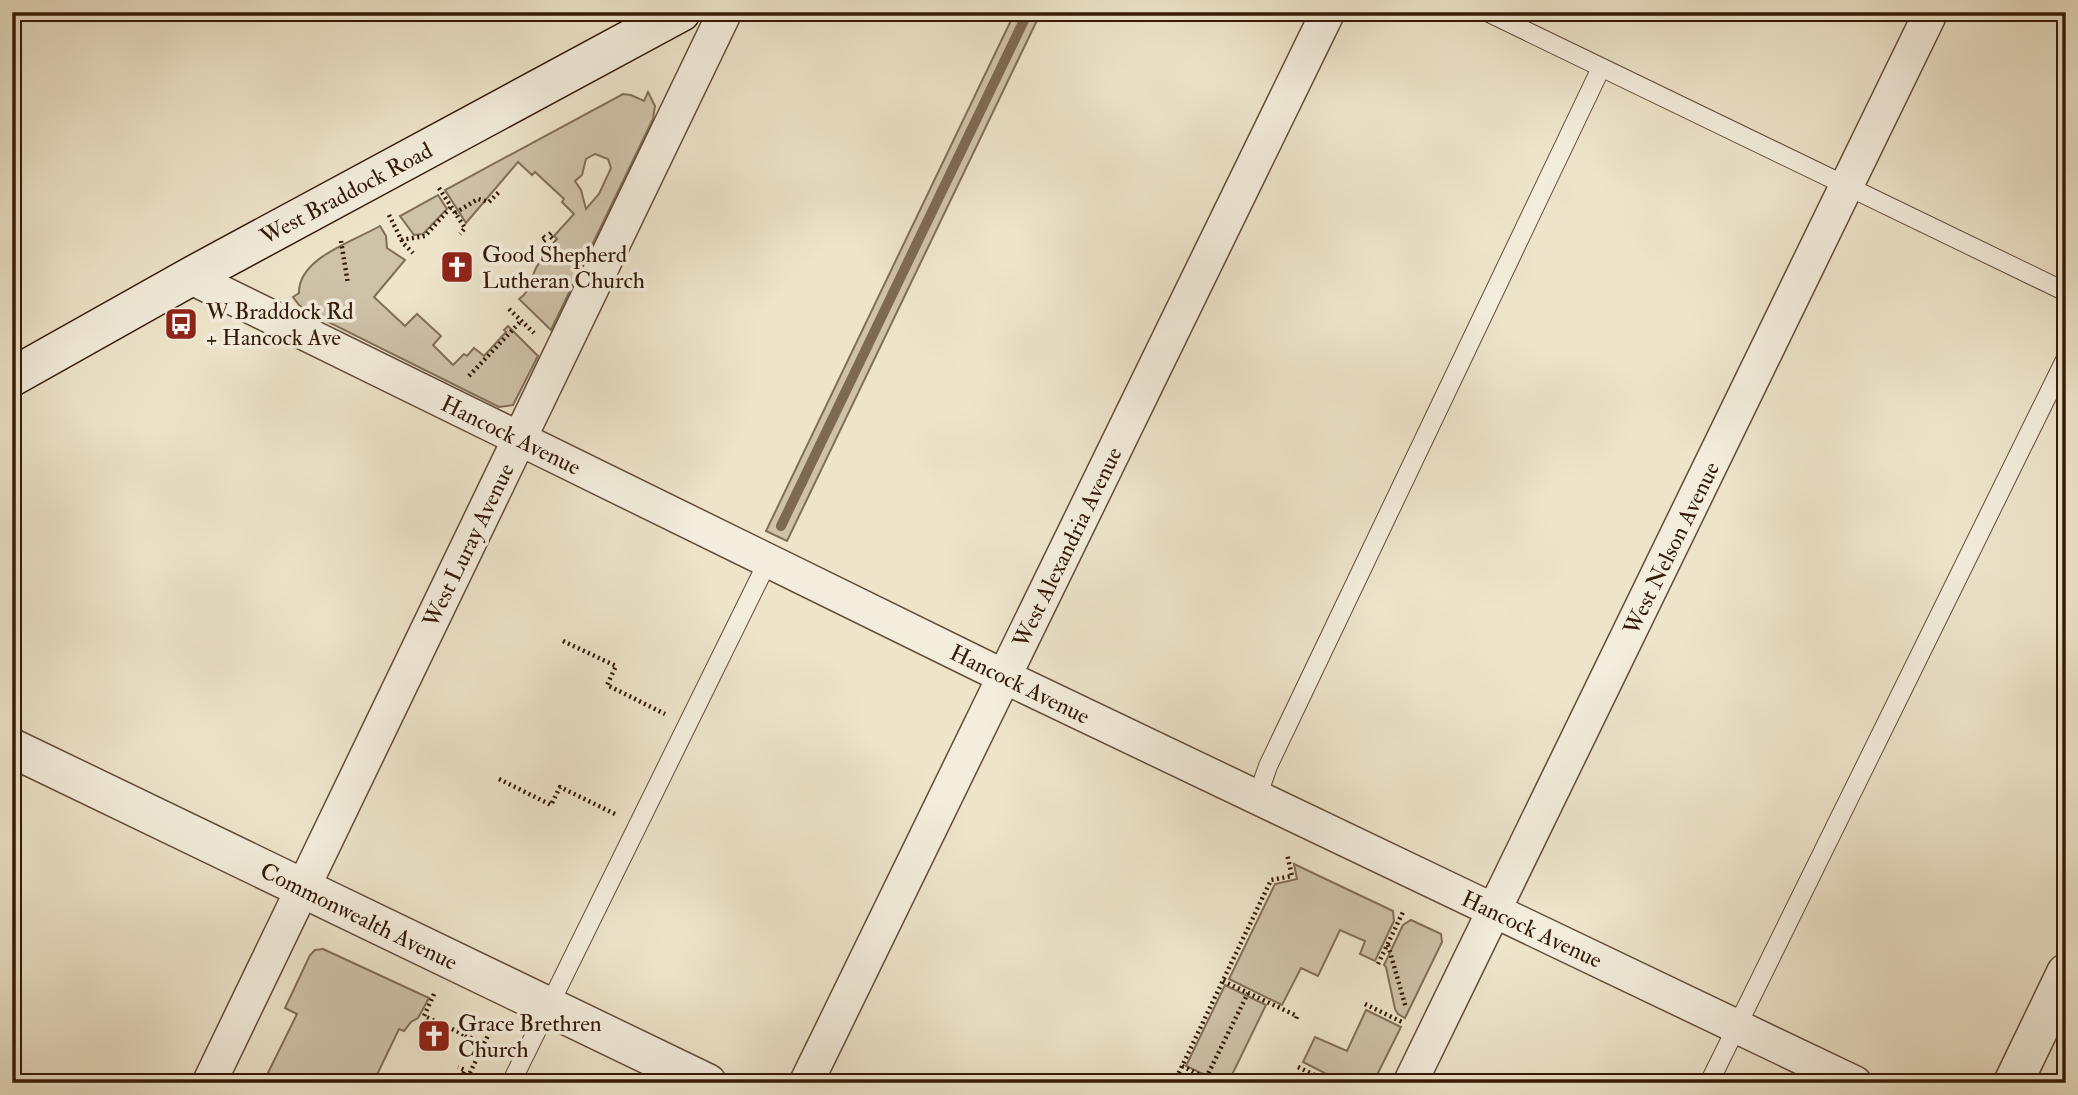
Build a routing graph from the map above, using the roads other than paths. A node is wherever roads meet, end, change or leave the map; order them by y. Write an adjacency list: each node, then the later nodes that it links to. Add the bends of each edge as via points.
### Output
1 (681, 12): 8 (street, West Braddock Road)
2 (725, 12): 12 (street, West Luray Avenue)
3 (1328, 12): 14 (street, West Alexandria Avenue)
4 (1487, 12): 6 (lane)
5 (1931, 12): 7 (street, West Nelson Avenue)
6 (1601, 68): 7 (lane); 16 (lane)
7 (1847, 185): 9 (lane); 18 (street, West Nelson Avenue)
8 (190, 277): 11 (street, West Braddock Road); 12 (street, Hancock Avenue)
9 (2066, 292)
10 (2066, 358): 21 (lane)
11 (12, 377)
12 (520, 439): 13 (street, Hancock Avenue); 17 (street, West Luray Avenue)
13 (768, 561): 14 (street, Hancock Avenue); 20 (lane)
14 (1003, 676): 16 (street, Hancock Avenue); 25 (street, West Alexandria Avenue)
15 (12, 748): 17 (street, Commonwealth Avenue)
16 (1257, 798): 18 (street, Hancock Avenue)
17 (302, 888): 20 (street, Commonwealth Avenue); 22 (street, West Luray Avenue)
18 (1494, 911): 21 (street, Hancock Avenue); 26 (street, West Nelson Avenue)
19 (2066, 973): 29 (street)
20 (548, 1006): 23 (lane); 24 (street, Commonwealth Avenue)
21 (1736, 1026): 27 (lane); 28 (street, Hancock Avenue)
22 (209, 1083)
23 (511, 1083)
24 (707, 1083)
25 (806, 1083)
26 (1410, 1083)
27 (1709, 1083)
28 (1855, 1083)
29 (2013, 1083)

